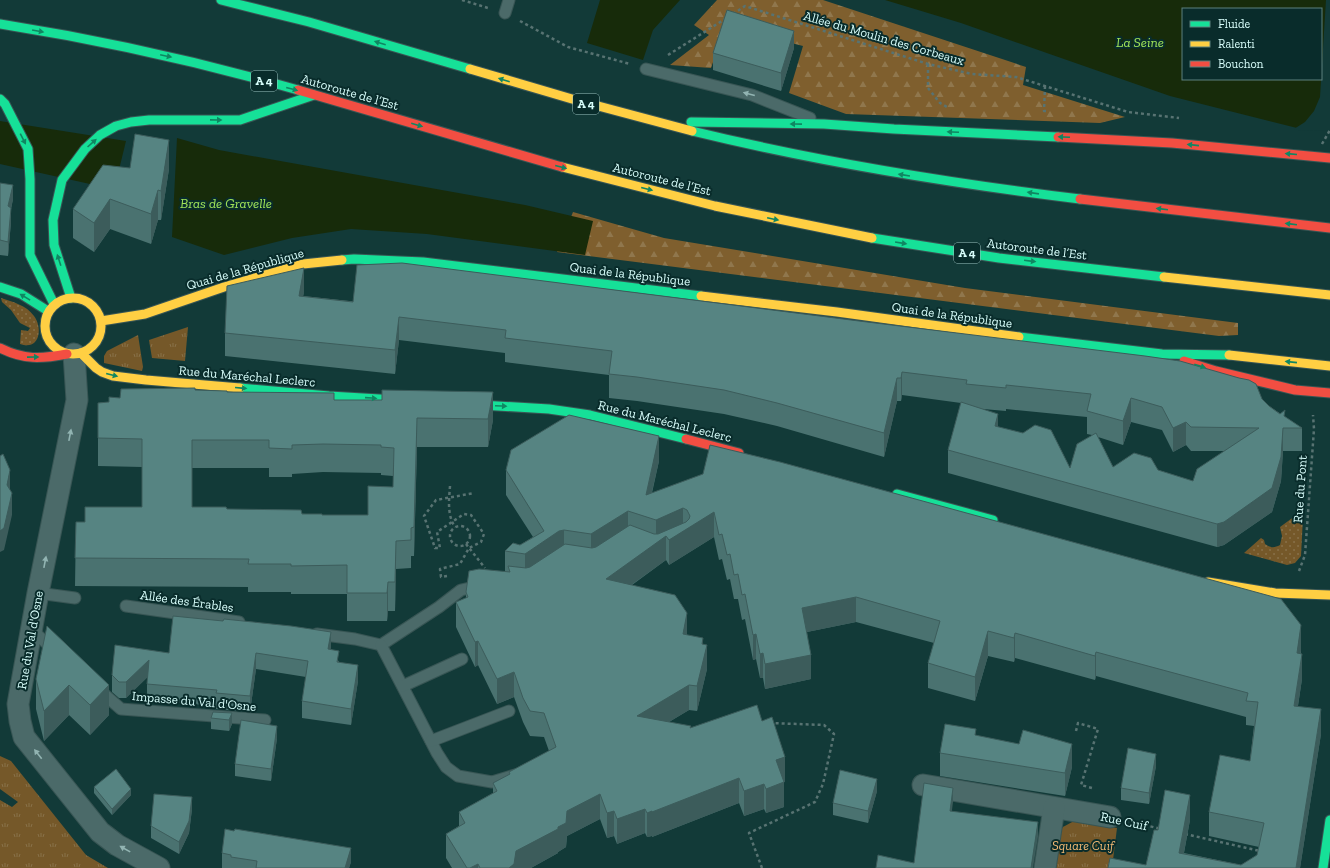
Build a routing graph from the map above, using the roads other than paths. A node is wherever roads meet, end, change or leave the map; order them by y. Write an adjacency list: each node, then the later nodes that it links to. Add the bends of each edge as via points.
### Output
1 (221, 0): 8 (main road, A 4, one-way to 1, via 307,21)
2 (509, 0): 3 (lane)
3 (505, 13)
4 (0, 24): 6 (main road, Autoroute de l’Est / A 4, one-way to 6, via 99,41 193,62)
5 (646, 69): 9 (lane, one-way to 5, via 752,94)
6 (314, 95): 13 (main road, Autoroute de l’Est / A 4, one-way to 13, via 609,180 796,224 888,241 1051,264); 14 (main road, one-way to 6, via 54,244 53,220 62,180 85,149 100,134 116,126 148,120 240,120)
7 (0, 99): 15 (main road, one-way to 15, via 28,150 30,255)
8 (652, 122): 9 (main road, one-way to 8); 11 (main road, A 4, one-way to 8, via 1099,202 902,174 735,142)
9 (824, 124): 10 (main road, one-way to 9, via 1172,143)
10 (1330, 158)
11 (1330, 228)
12 (0, 287): 15 (main road, one-way to 12)
13 (1330, 295)
14 (71, 298): 15 (main road, via 62,300); 16 (main road, via 87,301 98,313)
15 (51, 308): 18 (main road, via 45,320 46,337 58,351)
16 (101, 321): 18 (main road, via 99,337 95,344 88,350); 19 (main road, Quai de la République, via 145,314 303,264 354,259 431,262)
17 (0, 348): 18 (main road, one-way to 18, via 26,358)
18 (74, 354): 22 (main road, Rue du Maréchal Leclerc, one-way to 22, via 102,372 146,380 329,396); 29 (street, Rue du Val d'Osne, one-way to 18, via 77,400)
19 (1162, 354): 20 (main road, Quai de la République, one-way to 19, via 1225,355); 21 (main road, Quai de la République, one-way to 21, via 1216,371 1295,390)
20 (1330, 366)
21 (1330, 393)
22 (425, 401)
23 (456, 403): 24 (main road, Rue du Maréchal Leclerc, one-way to 24, via 549,409 590,415)
24 (751, 456)
25 (888, 492): 26 (main road)
26 (1002, 523)
27 (1201, 580): 30 (main road, via 1267,592)
28 (488, 584): 36 (lane, via 461,590)
29 (38, 593): 31 (lane); 34 (street, Rue du Val d'Osne)
30 (1330, 595)
31 (75, 598)
32 (126, 606): 33 (lane, Allée des Érables)
33 (252, 624)
34 (32, 630): 37 (lane); 49 (street, Rue du Val d'Osne, one-way to 34, via 117,845 100,832 24,737 18,704)
35 (308, 632): 36 (lane)
36 (381, 645): 40 (lane)
37 (63, 657)
38 (462, 659): 40 (lane)
39 (92, 683): 42 (lane, Impasse du Val d'Osne, via 121,709)
40 (402, 686): 43 (lane)
41 (509, 711): 43 (lane)
42 (265, 720)
43 (431, 741): 44 (lane, via 446,767 458,776 492,782)
44 (526, 771)
45 (924, 785): 46 (street, Rue Cuif)
46 (1054, 808): 47 (street, Rue Cuif); 50 (street)
47 (1110, 817)
48 (1330, 820): 51 (main road)
49 (159, 868)
50 (1045, 868)
51 (1323, 868)

